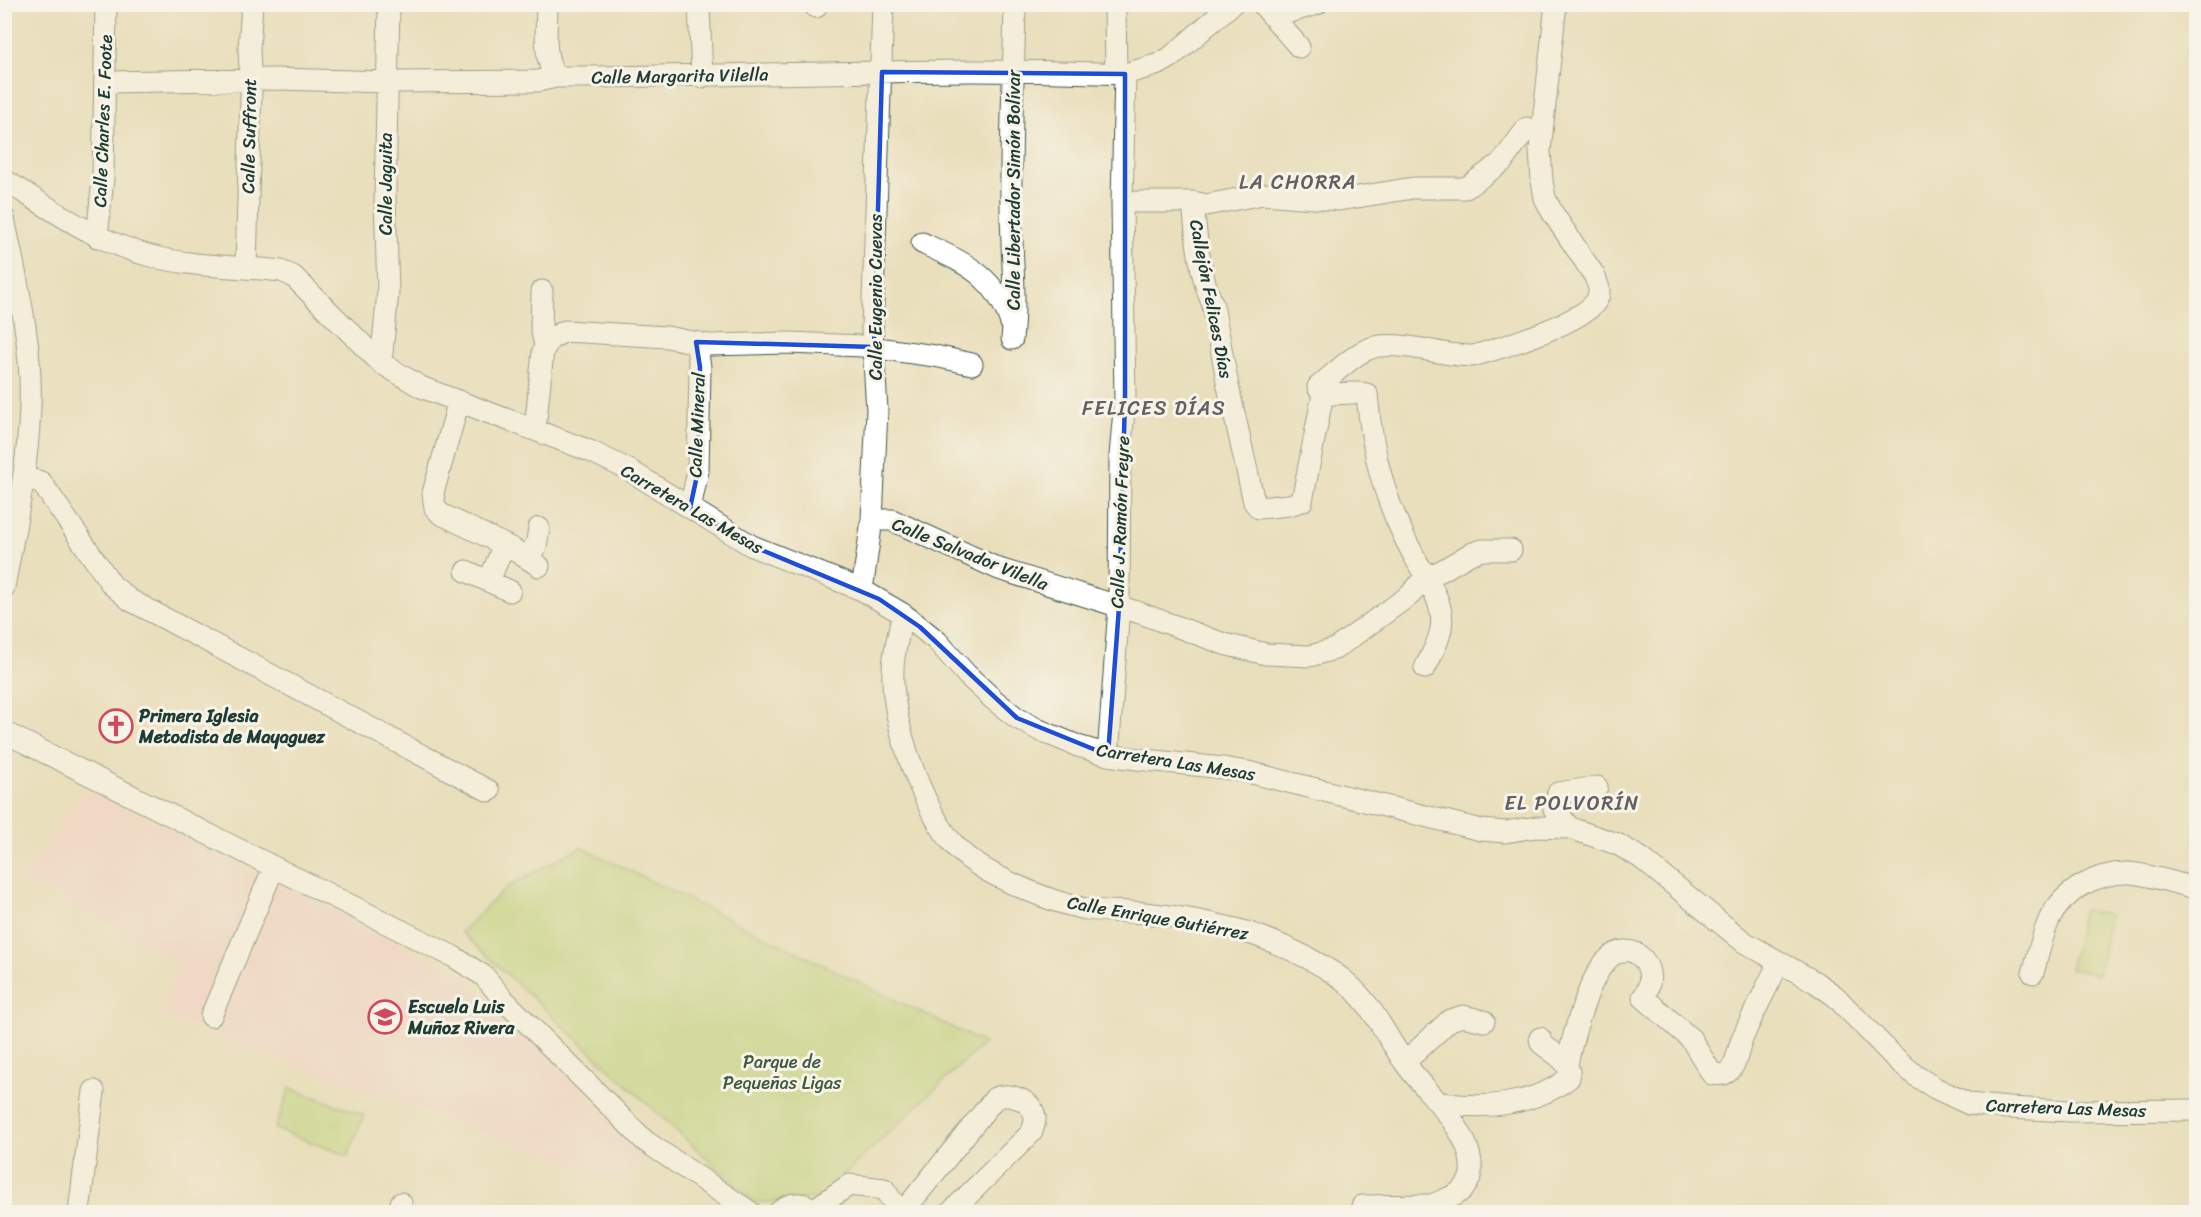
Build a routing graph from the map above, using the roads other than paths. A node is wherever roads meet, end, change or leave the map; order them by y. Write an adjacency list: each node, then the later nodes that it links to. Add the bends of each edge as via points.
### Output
1 (106, 4): 20 (street, Calle Charles E. Foote)
2 (252, 4): 19 (street, Calle Suffront)
3 (389, 4): 21 (street, Calle Jaguita)
4 (548, 4): 17 (street, via 547,51)
5 (883, 4): 14 (street, Calle Eugenio Cuevas)
6 (1015, 4): 15 (street, Calle Libertador Simón Bolívar)
7 (1115, 4): 16 (street, Calle J. Ramón Freyre)
8 (1232, 4): 16 (street, Calle Margarita Vilella, via 1171,57 1151,67)
9 (1317, 4): 12 (street)
10 (1556, 4): 36 (street, via 1540,150 1542,181 1552,212 1599,286 1596,302 1565,323 1473,356 1403,347 1367,350)
11 (699, 6): 18 (street)
12 (1268, 11): 13 (street)
13 (1299, 48)
14 (882, 72): 15 (street, Calle Margarita Vilella); 18 (street, Calle Margarita Vilella); 33 (street, Calle Eugenio Cuevas)
15 (1014, 72): 16 (street, Calle Margarita Vilella); 28 (street, Calle Libertador Simón Bolívar, via 1013,334 1003,301 986,280 963,262)
16 (1120, 74): 24 (street, Calle J. Ramón Freyre)
17 (555, 77): 18 (street, Calle Margarita Vilella); 21 (street, Calle Margarita Vilella, via 538,81)
18 (702, 77)
19 (250, 80): 20 (street, Calle Margarita Vilella); 21 (street, Calle Margarita Vilella); 29 (street, Calle Suffront)
20 (106, 82): 27 (street, Calle Charles E. Foote)
21 (388, 82): 34 (street, Calle Jaguita, via 388,291)
22 (1527, 128): 25 (street, via 1502,162 1466,188 1413,188 1339,200 1263,194 1206,205)
23 (4, 180): 27 (street, Carretera Las Mesas)
24 (1122, 202): 25 (street); 51 (street, Calle J. Ramón Freyre, via 1125,399 1120,456)
25 (1193, 202): 36 (street, Callejón Felices Días, via 1200,256 1214,305 1228,387 1254,502 1259,508 1302,501)
26 (4, 218): 39 (street, via 25,325 29,374)
27 (97, 237): 29 (street, Carretera Las Mesas, via 148,256)
28 (922, 243)
29 (246, 267): 34 (street, Carretera Las Mesas, via 293,276)
30 (542, 291): 32 (street, via 541,328)
31 (696, 342): 32 (street, via 565,331); 33 (street); 40 (street, Calle Mineral, via 700,367 698,471)
32 (545, 345): 38 (street)
33 (874, 348): 35 (street); 41 (street, Calle Eugenio Cuevas, via 877,410)
34 (381, 363): 37 (street, Carretera Las Mesas, via 421,387)
35 (972, 364)
36 (1320, 390): 46 (street, via 1367,394 1374,453 1393,512)
37 (459, 401): 38 (street, Carretera Las Mesas); 43 (street, via 433,502 441,514)
38 (535, 430): 40 (street, Carretera Las Mesas, via 629,470)
39 (24, 477): 48 (street); 57 (street, via 41,482 112,585 130,600)
40 (690, 508): 49 (street, Carretera Las Mesas, via 752,546)
41 (872, 520): 49 (street, Calle Eugenio Cuevas); 51 (street, Calle Salvador Vilella, via 892,520 999,569)
42 (539, 528): 43 (street, via 531,561)
43 (504, 545): 47 (street)
44 (1511, 550): 46 (street, via 1482,550)
45 (466, 571): 47 (street)
46 (1426, 577): 51 (street, Calle Salvador Vilella, via 1410,595 1345,643 1310,656 1246,650); 53 (street, via 1441,605 1443,618)
47 (489, 581): 50 (street)
48 (4, 587)
49 (862, 590): 52 (street, Carretera Las Mesas)
50 (510, 591)
51 (1119, 607): 55 (street, Calle J. Ramón Freyre)
52 (903, 614): 55 (street, Carretera Las Mesas, via 1017,718); 66 (street, Calle Enrique Gutiérrez, via 893,673 900,721 917,783 957,848 1018,887 1084,908 1177,918 1263,938 1342,979 1372,1008)
53 (1425, 668)
54 (4, 732): 59 (street)
55 (1108, 755): 58 (street, Carretera Las Mesas, via 1248,772 1481,830)
56 (1597, 787): 58 (street, via 1558,793 1554,809)
57 (489, 791)
58 (1570, 828): 61 (street, Carretera Las Mesas, via 1617,844 1641,858 1744,942)
59 (274, 867): 63 (street); 75 (street, via 454,957 484,976 645,1141)
60 (2196, 888): 62 (street, via 2129,873 2092,880 2055,909)
61 (1779, 962): 67 (street, via 1736,1052 1734,1065 1723,1075 1712,1074 1691,1039 1642,997 1648,991 1649,973 1639,953 1628,951 1612,956 1593,983); 70 (street, Carretera Las Mesas, via 1835,996 1916,1076 1969,1104 2070,1111)
62 (2032, 973)
63 (211, 1016)
64 (1484, 1022): 66 (street, via 1464,1016 1450,1020)
65 (1540, 1038): 67 (street)
66 (1405, 1062): 69 (street, Calle Enrique Gutiérrez)
67 (1567, 1065): 69 (street, via 1569,1078 1528,1099 1462,1106)
68 (94, 1091): 74 (street)
69 (1438, 1102): 72 (street, Calle Enrique Gutiérrez, via 1464,1139 1471,1173 1456,1196)
70 (2196, 1110)
71 (1362, 1206): 72 (street, Calle Enrique Gutiérrez)
72 (1424, 1209)
73 (814, 1211): 76 (street, via 795,1204); 77 (street, via 849,1185 884,1189)
74 (79, 1212)
75 (750, 1212)
76 (779, 1212)
77 (901, 1212): 78 (street, via 995,1098 1003,1094 1016,1096 1031,1108 1035,1119 1032,1132)
78 (951, 1212)

